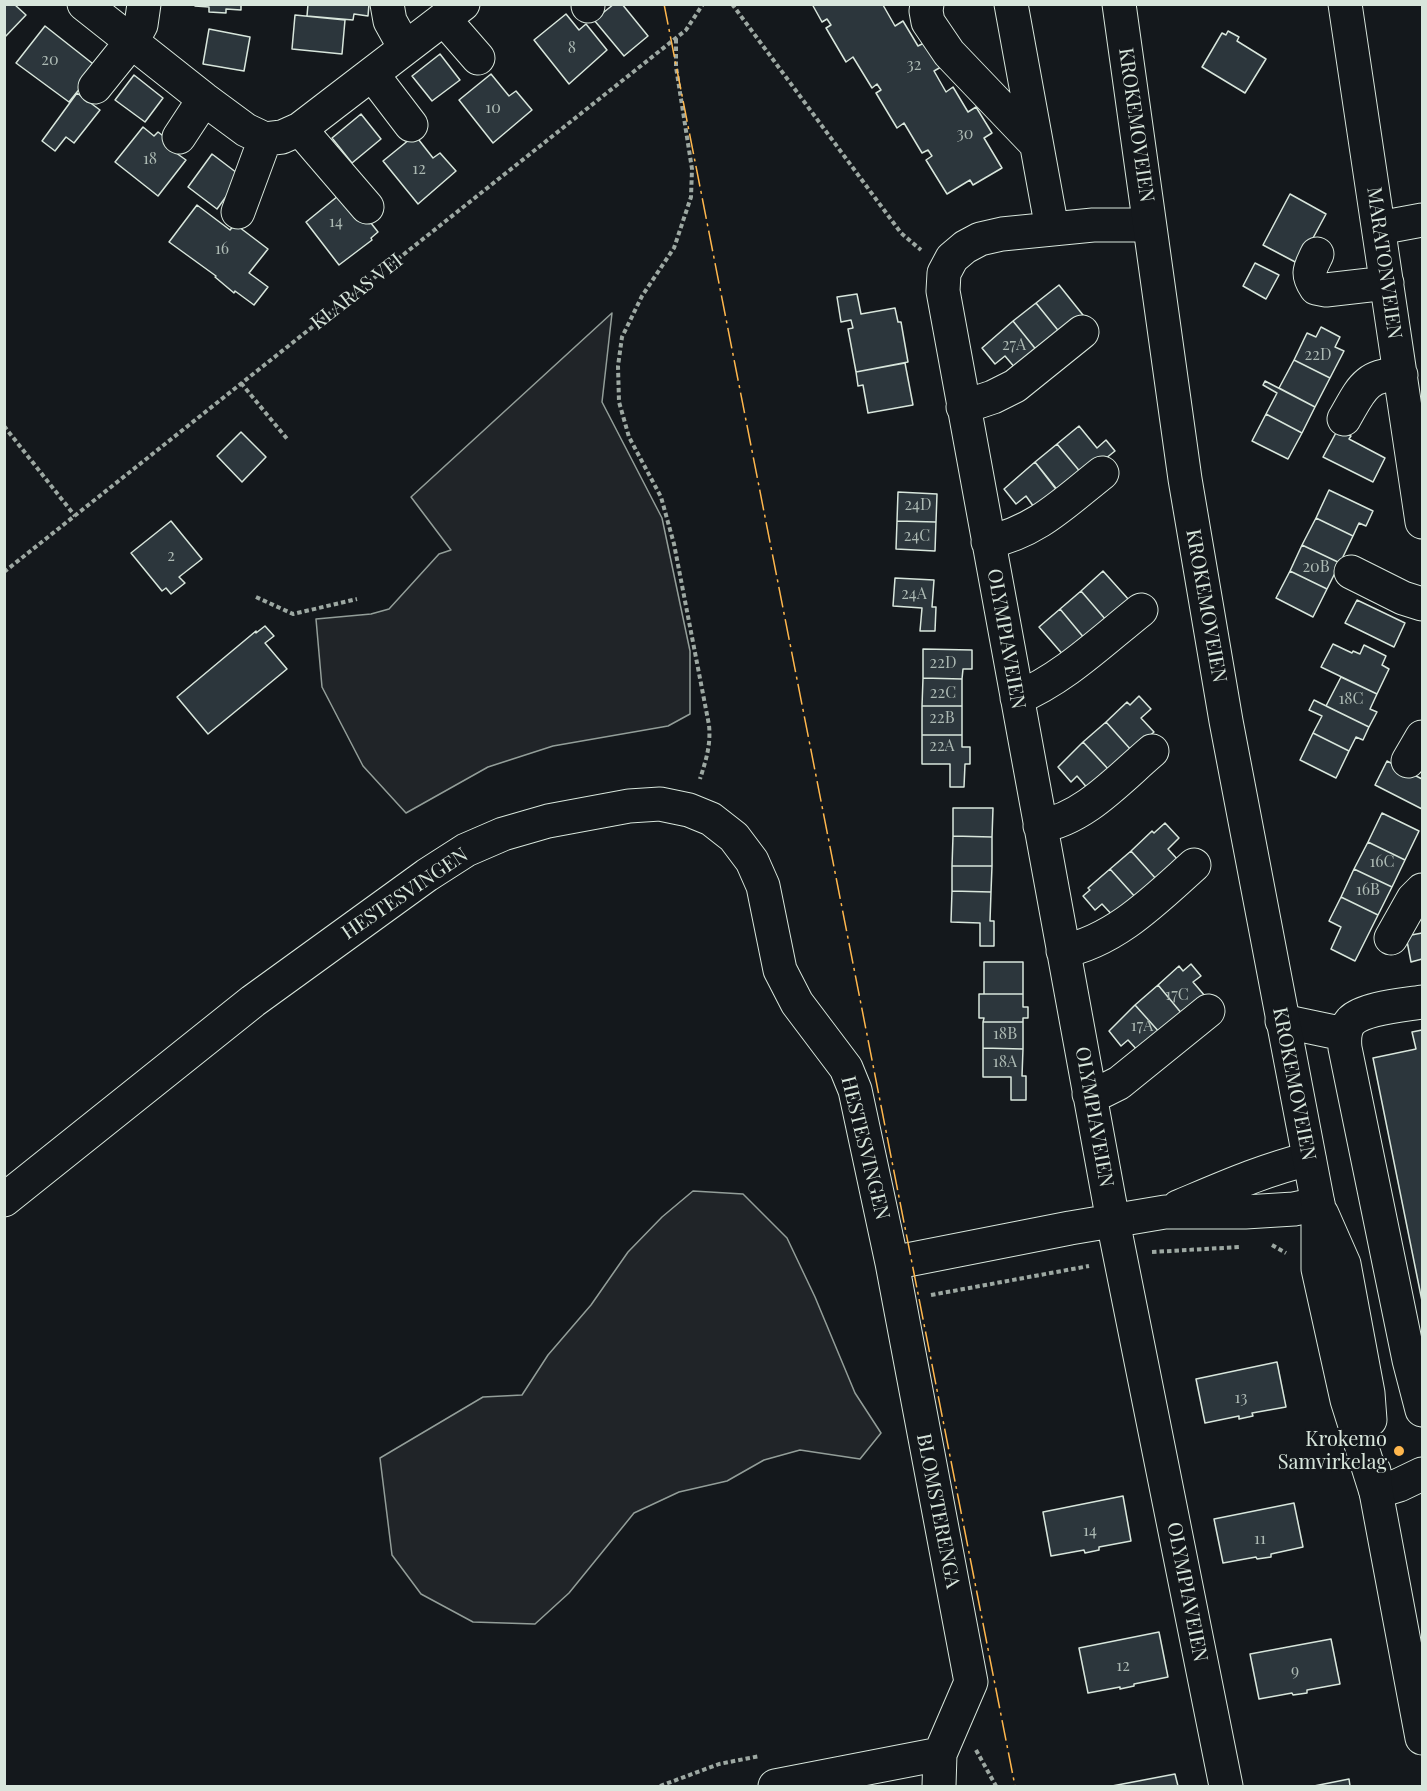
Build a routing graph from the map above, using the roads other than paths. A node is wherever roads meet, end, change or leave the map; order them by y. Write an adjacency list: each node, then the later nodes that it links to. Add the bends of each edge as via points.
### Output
1 (84, 4): 9 (street)
2 (144, 4): 9 (street, via 141,25)
3 (387, 4): 10 (street, via 390,21)
4 (927, 4): 19 (street, via 928,22 949,53)
5 (1011, 4): 19 (street)
6 (1119, 4): 23 (street, KROKEMOVEIEN)
7 (1345, 4): 24 (street, MARATONVEIEN)
8 (454, 12): 10 (street); 11 (street)
9 (132, 41): 13 (street); 14 (street)
10 (405, 48): 12 (street)
11 (478, 58)
12 (372, 74): 15 (street); 16 (street)
13 (95, 87)
14 (204, 99): 17 (street); 18 (street)
15 (411, 125)
16 (300, 129): 18 (street); 20 (street)
17 (179, 137)
18 (265, 139): 21 (street)
19 (1036, 144): 25 (street)
20 (367, 207)
21 (238, 212)
22 (1422, 220): 24 (street)
23 (1149, 225): 25 (street); 47 (street, KROKEMOVEIEN, via 1185,479)
24 (1379, 228): 27 (street, MARATONVEIEN)
25 (1052, 229): 30 (street, OLYMPIAVEIEN, via 980,239 952,258 944,273 943,291)
26 (1317, 254): 27 (street, via 1310,269 1310,279 1316,288)
27 (1387, 283): 29 (street, MARATONVEIEN)
28 (1082, 332): 30 (street, via 1015,386)
29 (1401, 375): 31 (street, via 1388,374 1365,384); 33 (street, MARATONVEIEN)
30 (963, 407): 34 (street, OLYMPIAVEIEN)
31 (1344, 419)
32 (1102, 473): 34 (street, via 1035,524 1008,538)
33 (1422, 522)
34 (988, 542): 38 (street, OLYMPIAVEIEN)
35 (1351, 572): 36 (street)
36 (1422, 604)
37 (1141, 610): 38 (street, via 1067,669 1037,690)
38 (1017, 698): 40 (street, OLYMPIAVEIEN)
39 (1152, 751): 40 (street, via 1072,817)
40 (1040, 826): 44 (street, OLYMPIAVEIEN)
41 (1194, 865): 44 (street, via 1124,923 1081,947)
42 (1422, 890): 43 (street)
43 (1391, 938)
44 (1063, 951): 49 (street, OLYMPIAVEIEN)
45 (1422, 1002): 48 (street, via 1358,1015)
46 (1208, 1011): 49 (street, via 1119,1083)
47 (1282, 1021): 48 (street); 50 (street, KROKEMOVEIEN)
48 (1344, 1034): 56 (street)
49 (1089, 1094): 54 (street, OLYMPIAVEIEN)
50 (1309, 1159): 52 (street, KROKEMOVEIEN); 53 (street, via 1237,1182)
51 (4, 1200): 55 (street, HESTESVINGEN, via 253,1001 466,850 548,821 660,804 711,819 734,837 753,861 763,886 780,970 797,1003 846,1068 855,1090)
52 (1318, 1204): 53 (street, via 1245,1212); 59 (street, KROKEMOVEIEN, via 1344,1264 1368,1393)
53 (1165, 1212): 54 (street)
54 (1113, 1221): 55 (street); 64 (street, OLYMPIAVEIEN)
55 (892, 1263): 61 (street, BLOMSTERENGA, via 971,1682)
56 (1416, 1359): 57 (street)
57 (1422, 1410)
58 (1422, 1474): 59 (street)
59 (1376, 1492): 60 (street, KROKEMOVEIEN)
60 (1422, 1738)
61 (940, 1754): 62 (street); 63 (street, BLOMSTERENGA)
62 (775, 1786)
63 (939, 1786)
64 (1226, 1786)

